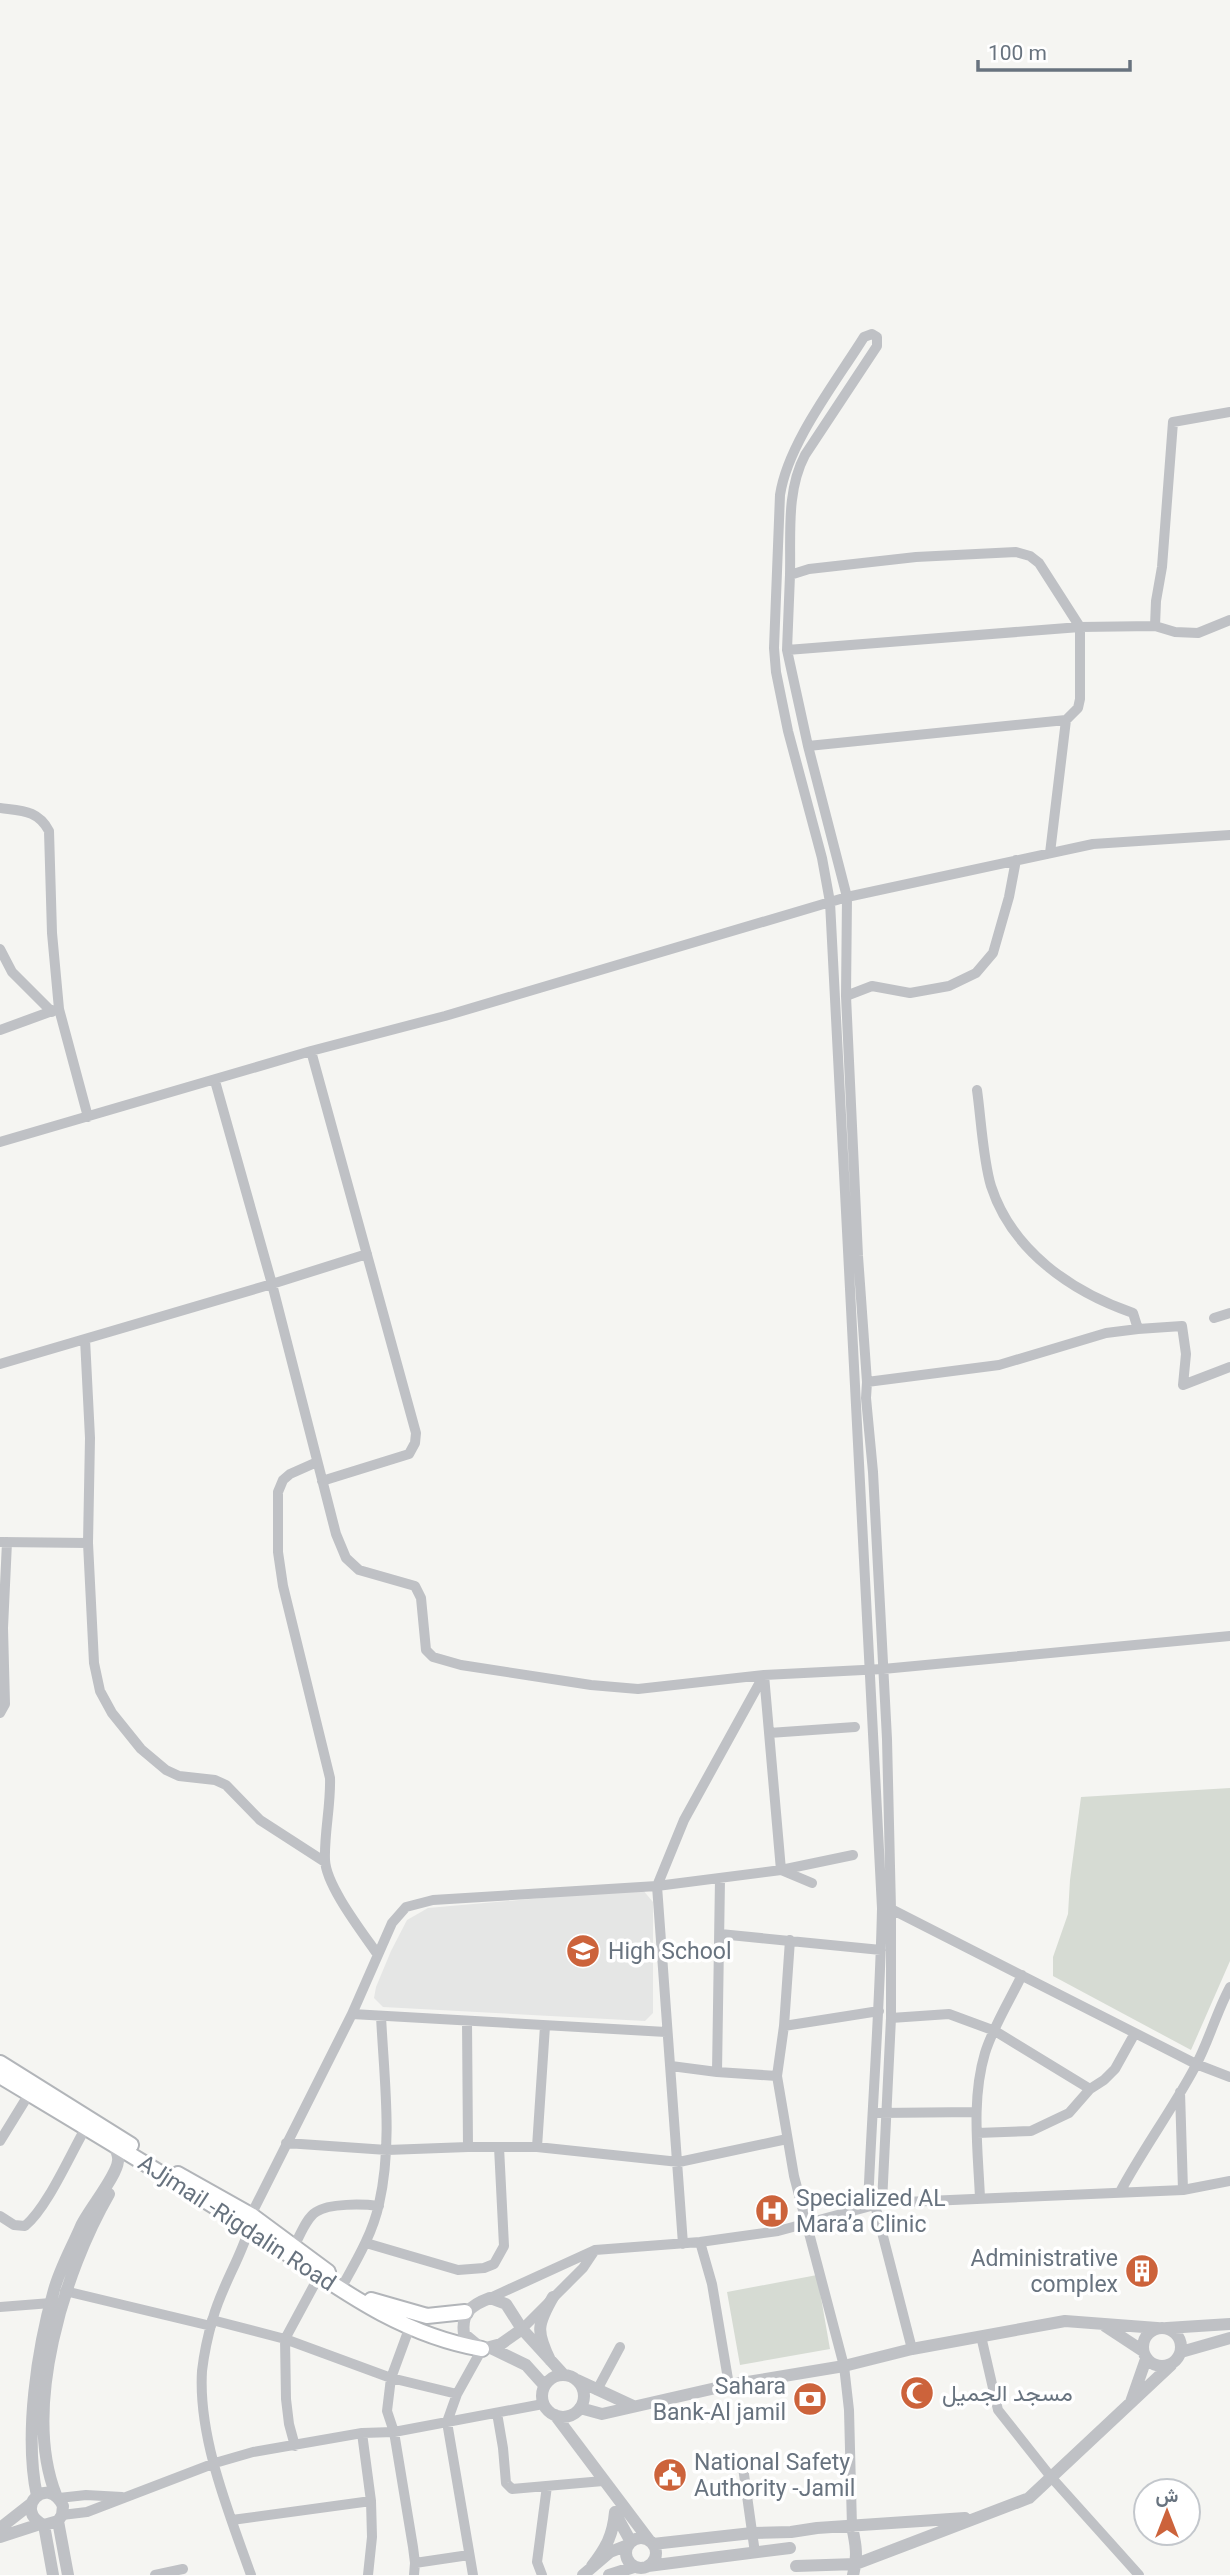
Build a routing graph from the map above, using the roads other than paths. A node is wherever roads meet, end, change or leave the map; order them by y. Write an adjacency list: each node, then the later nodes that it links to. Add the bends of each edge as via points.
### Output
1 (1230, 412): 4 (street, via 1173,422)
2 (790, 575): 5 (street, via 916,557 1016,552 1039,563); 6 (street); 14 (street, via 797,472 877,345 872,334 864,337 793,450 780,495 776,672)
3 (1230, 620): 4 (street, via 1198,633)
4 (1155, 626): 5 (street)
5 (1080, 627): 6 (street); 7 (street, via 1080,699)
6 (787, 650): 8 (street)
7 (1066, 720): 8 (street); 11 (street)
8 (808, 746): 13 (street)
9 (0, 808): 17 (street, via 32,812 49,831)
10 (1230, 835): 11 (street, via 1093,844)
11 (1050, 853): 12 (street)
12 (1016, 860): 13 (street); 16 (street, via 993,953 976,973 949,986 910,993 872,986)
13 (847, 897): 14 (street); 16 (street)
14 (830, 902): 19 (street); 39 (street)
15 (0, 950): 17 (street, via 12,972)
16 (846, 996): 32 (street)
17 (55, 1010): 18 (street); 22 (street)
18 (0, 1030)
19 (311, 1051): 20 (street); 24 (street)
20 (215, 1081): 22 (street); 25 (street)
21 (976, 1090): 28 (street, via 991,1186 1009,1222 1032,1254 1071,1286 1133,1313)
22 (88, 1117): 23 (street)
23 (0, 1142)
24 (367, 1254): 25 (street); 34 (street, via 415,1443 409,1454)
25 (272, 1284): 29 (street); 33 (street)
26 (1230, 1313): 27 (street)
27 (1214, 1318)
28 (1138, 1329): 31 (street, via 1182,1326 1186,1354 1183,1385); 32 (street, via 1107,1333 999,1365)
29 (85, 1339): 30 (street); 36 (street, via 90,1438)
30 (0, 1364)
31 (1230, 1367)
32 (867, 1382): 38 (street)
33 (317, 1461): 34 (street); 45 (street, via 283,1480 278,1492 278,1552 330,1778)
34 (322, 1481): 40 (street, via 346,1558 359,1570 415,1586 421,1598 426,1650 433,1657 461,1665 638,1689)
35 (3, 1542): 36 (street); 41 (street, via 5,1704)
36 (88, 1543): 45 (street, via 94,1663 100,1691 112,1713 141,1749 166,1770 226,1785 260,1820)
37 (1230, 1636): 38 (street)
38 (883, 1669): 39 (street); 50 (street)
39 (870, 1670): 40 (street); 53 (street)
40 (764, 1675): 43 (street); 49 (street, via 684,1820)
41 (0, 1713)
42 (855, 1727): 43 (street)
43 (769, 1733): 46 (street)
44 (853, 1856): 46 (street)
45 (325, 1862): 54 (street, via 350,1914)
46 (781, 1870): 47 (street); 48 (street)
47 (720, 1879): 49 (street); 51 (street)
48 (812, 1884)
49 (657, 1886): 54 (street, via 433,1900 406,1907); 65 (street)
50 (891, 1909): 55 (street); 60 (street)
51 (720, 1934): 52 (street); 70 (street)
52 (790, 1940): 53 (street); 63 (street)
53 (881, 1950): 57 (street)
54 (378, 1955): 58 (street)
55 (1022, 1975): 64 (street); 66 (street)
56 (1230, 1987): 68 (street)
57 (879, 2011): 63 (street); 78 (street)
58 (352, 2014): 59 (street); 84 (street)
59 (381, 2016): 61 (street); 89 (street)
60 (891, 2018): 64 (street, via 948,2014); 79 (street)
61 (467, 2021): 62 (street); 86 (street)
62 (545, 2026): 65 (street); 88 (street)
63 (784, 2026): 72 (street)
64 (995, 2031): 74 (street); 77 (street, via 985,2052)
65 (666, 2032): 69 (street)
66 (1135, 2033): 68 (street); 74 (street, via 1115,2069)
67 (0, 2063): 90 (main road, AJjmail -Rigdalin Road)
68 (1196, 2064): 73 (street); 75 (street)
69 (671, 2066): 70 (street); 91 (street)
70 (717, 2072): 72 (street)
71 (0, 2076): 76 (main road, AJjmail -Rigdalin Road)
72 (777, 2076): 82 (street)
73 (1230, 2077)
74 (1090, 2089): 81 (street, via 1069,2113 1031,2132)
75 (1180, 2092): 93 (street); 94 (street)
76 (29, 2094): 80 (main road, AJjmail -Rigdalin Road); 83 (street)
77 (976, 2112): 79 (street); 81 (street)
78 (872, 2113): 79 (street); 96 (street)
79 (885, 2113): 96 (street)
80 (85, 2129): 85 (main road, AJjmail -Rigdalin Road); 98 (street, via 30,2222 14,2225)
81 (977, 2133): 95 (street)
82 (788, 2139): 91 (street); 100 (street)
83 (0, 2141)
84 (286, 2143): 89 (street); 99 (street)
85 (115, 2146): 90 (main road, AJjmail -Rigdalin Road); 111 (street, via 116,2169 85,2217)
86 (468, 2147): 87 (street); 89 (street)
87 (499, 2147): 88 (street); 102 (street, via 504,2246 494,2264 458,2270)
88 (537, 2147): 91 (street)
89 (387, 2150): 97 (street)
90 (133, 2151): 99 (main road, AJjmail -Rigdalin Road, via 191,2182); 108 (street, via 93,2222)
91 (678, 2162): 103 (street)
92 (1230, 2181): 93 (street)
93 (1183, 2190): 94 (street)
94 (1120, 2192): 95 (street)
95 (980, 2198): 96 (street)
96 (875, 2205): 100 (street); 125 (street)
97 (379, 2206): 102 (street); 104 (street, via 323,2208 315,2212)
98 (0, 2216)
99 (250, 2222): 104 (main road, AJjmail -Rigdalin Road); 106 (main road, AJjmail -Rigdalin Road); 114 (street)
100 (806, 2225): 101 (street); 130 (street)
101 (700, 2242): 103 (street); 135 (street)
102 (366, 2243): 107 (street)
103 (683, 2244): 105 (street)
104 (295, 2246): 107 (main road, AJjmail -Rigdalin Road)
105 (595, 2250): 109 (street); 110 (street)
106 (319, 2276): 118 (main road, AJjmail -Rigdalin Road); 122 (street)
107 (344, 2283): 113 (main road, AJjmail -Rigdalin Road, via 376,2303 408,2312 438,2316)
108 (65, 2291): 114 (street); 154 (street, via 48,2372 43,2443)
109 (553, 2297): 119 (street); 128 (street, via 540,2330)
110 (490, 2298): 113 (street); 119 (street, via 506,2304)
111 (51, 2303): 112 (street); 156 (street, via 37,2370)
112 (0, 2307)
113 (465, 2312): 124 (street, via 464,2334)
114 (212, 2323): 122 (street); 150 (street, via 202,2371 205,2424)
115 (1101, 2324): 117 (street); 120 (street, via 1065,2321); 127 (street)
116 (1230, 2324): 117 (street)
117 (1162, 2328): 126 (street, via 1178,2336); 127 (street, via 1147,2334)
118 (409, 2329): 124 (main road, AJjmail -Rigdalin Road, via 452,2344); 132 (street)
119 (522, 2329): 124 (street); 128 (street)
120 (981, 2336): 125 (street); 151 (street, via 998,2410)
121 (1230, 2338): 126 (street)
122 (285, 2339): 132 (street); 148 (street, via 286,2399)
123 (620, 2347): 136 (street)
124 (486, 2348): 134 (street, via 526,2365); 137 (street)
125 (912, 2349): 130 (street)
126 (1181, 2352): 129 (street)
127 (1144, 2355): 129 (street, via 1160,2367); 139 (street)
128 (551, 2360): 131 (street)
129 (1171, 2365): 139 (street)
130 (844, 2366): 135 (street); 164 (street)
131 (563, 2375): 133 (street); 134 (street)
132 (391, 2378): 137 (street); 145 (street, via 387,2411)
133 (577, 2380): 136 (street); 141 (street, via 584,2393)
134 (544, 2385): 138 (street)
135 (729, 2385): 140 (street)
136 (597, 2390): 140 (street)
137 (457, 2394): 144 (street)
138 (543, 2403): 142 (street); 143 (street)
139 (1129, 2405): 151 (street)
140 (633, 2406): 141 (street, via 603,2414)
141 (579, 2409): 143 (street, via 568,2416); 147 (street)
142 (497, 2413): 144 (street); 153 (street, via 506,2483 512,2489)
143 (555, 2415): 147 (street)
144 (447, 2422): 145 (street); 174 (street)
145 (394, 2432): 146 (street); 175 (street)
146 (362, 2433): 148 (street); 157 (street)
147 (577, 2443): 152 (street)
148 (295, 2446): 150 (street)
149 (742, 2460): 167 (street)
150 (215, 2463): 155 (street); 162 (street)
151 (1051, 2476): 159 (street, via 1029,2498); 190 (street)
152 (606, 2485): 153 (street); 158 (street); 161 (street)
153 (547, 2486): 188 (street, via 537,2562)
154 (57, 2497): 155 (street); 156 (street, via 43,2493); 160 (street, via 63,2506)
155 (122, 2497): 160 (street)
156 (34, 2499): 163 (street, via 33,2518); 165 (street)
157 (371, 2501): 162 (street); 185 (street)
158 (615, 2512): 171 (street); 180 (street, via 613,2533)
159 (982, 2517): 164 (street); 179 (street)
160 (60, 2518): 163 (street); 182 (street)
161 (633, 2518): 169 (street); 170 (street)
162 (232, 2520): 184 (street)
163 (42, 2524): 168 (street); 181 (street)
164 (852, 2527): 166 (street); 179 (street)
165 (0, 2528)
166 (791, 2532): 167 (street); 172 (street)
167 (752, 2533): 169 (street); 173 (street)
168 (0, 2537)
169 (671, 2540): 170 (street)
170 (651, 2542): 171 (street, via 640,2538); 177 (street, via 655,2559)
171 (629, 2543): 177 (street, via 626,2557); 180 (street)
172 (790, 2549): 173 (street); 178 (street)
173 (755, 2553): 177 (street)
174 (469, 2555): 175 (street); 187 (street)
175 (415, 2563): 186 (street)
176 (183, 2569): 183 (street)
177 (642, 2569): 189 (street)
178 (796, 2570): 179 (street)
179 (854, 2570)
180 (588, 2571)
181 (53, 2575)
182 (68, 2575)
183 (155, 2575)
184 (251, 2575)
185 (369, 2575)
186 (414, 2575)
187 (473, 2575)
188 (542, 2575)
189 (609, 2575)
190 (1139, 2575)

